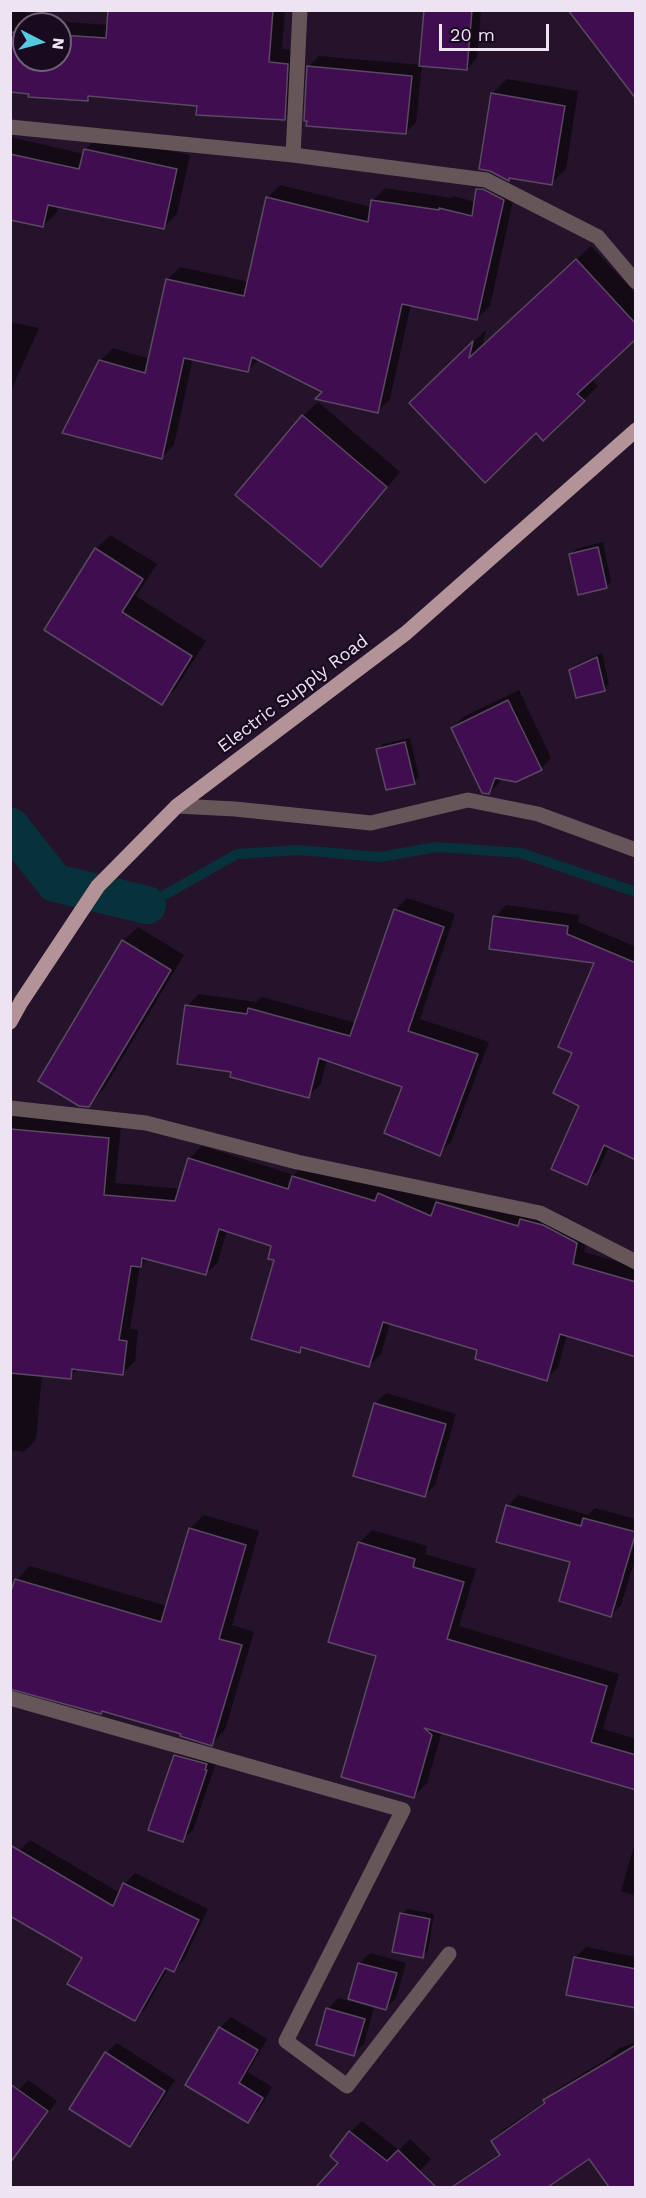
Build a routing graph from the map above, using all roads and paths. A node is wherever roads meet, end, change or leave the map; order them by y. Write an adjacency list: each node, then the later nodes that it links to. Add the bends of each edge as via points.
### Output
1 (300, 10): 3 (street)
2 (10, 128): 3 (street)
3 (293, 155): 4 (street, via 486,180 598,237)
4 (636, 282)
5 (636, 430): 6 (main road, Electric Supply Road, via 406,633)
6 (177, 806): 7 (street, via 371,823 468,800 538,814); 8 (main road, Electric Supply Road, via 98,886)
7 (636, 850)
8 (10, 1022)
9 (10, 1108): 10 (street, via 146,1123 297,1162 540,1213)
10 (636, 1262)
11 (10, 1698): 12 (street, via 403,1810 286,2042 347,2086)
12 (449, 1954)

